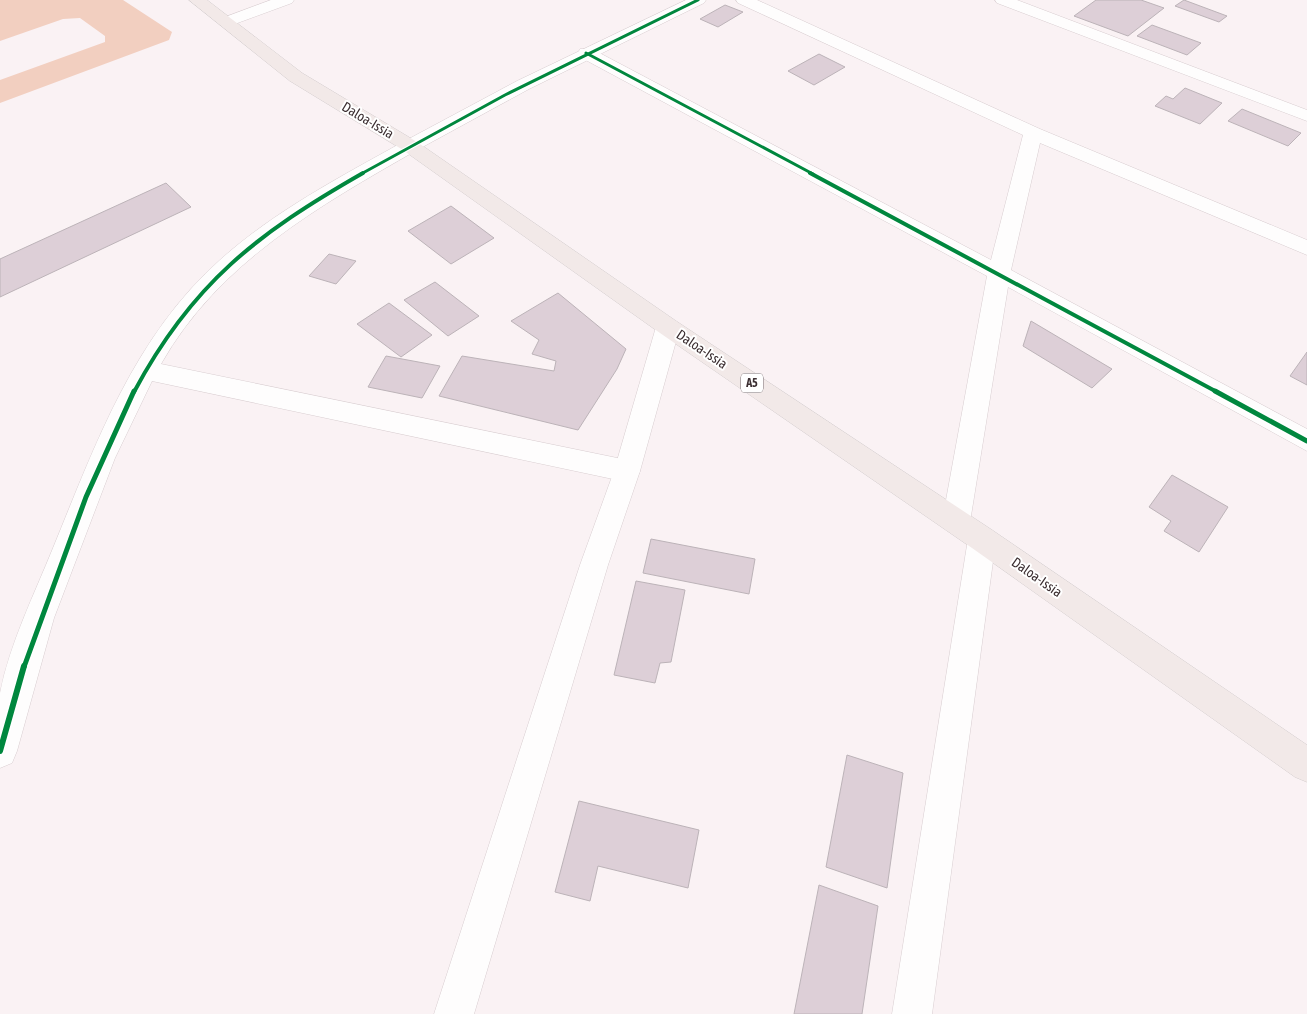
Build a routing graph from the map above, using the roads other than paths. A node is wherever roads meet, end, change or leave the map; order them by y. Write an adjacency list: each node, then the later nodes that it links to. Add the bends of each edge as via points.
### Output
1 (197, 0): 6 (main road, Daloa-Issia / A5)
2 (286, 0): 6 (street)
3 (698, 0): 7 (street)
4 (744, 0): 9 (street)
5 (1009, 1): 8 (street)
6 (226, 22): 10 (main road, Daloa-Issia / A5, via 296,77)
7 (586, 54): 10 (street); 12 (street)
8 (1307, 116)
9 (1033, 134): 11 (street); 12 (street)
10 (410, 146): 13 (main road, Daloa-Issia / A5); 14 (street, via 324,195 229,264 177,322)
11 (1307, 248)
12 (999, 272): 15 (street); 17 (street)
13 (668, 327): 16 (street); 17 (main road, Daloa-Issia / A5)
14 (144, 370): 16 (street); 18 (street, via 102,457)
15 (1307, 441)
16 (627, 471): 22 (street, via 594,565)
17 (969, 530): 21 (main road, Daloa-Issia / A5); 23 (street)
18 (30, 647): 19 (street); 20 (street)
19 (0, 690)
20 (0, 751)
21 (1307, 766)
22 (454, 1014)
23 (912, 1014)

